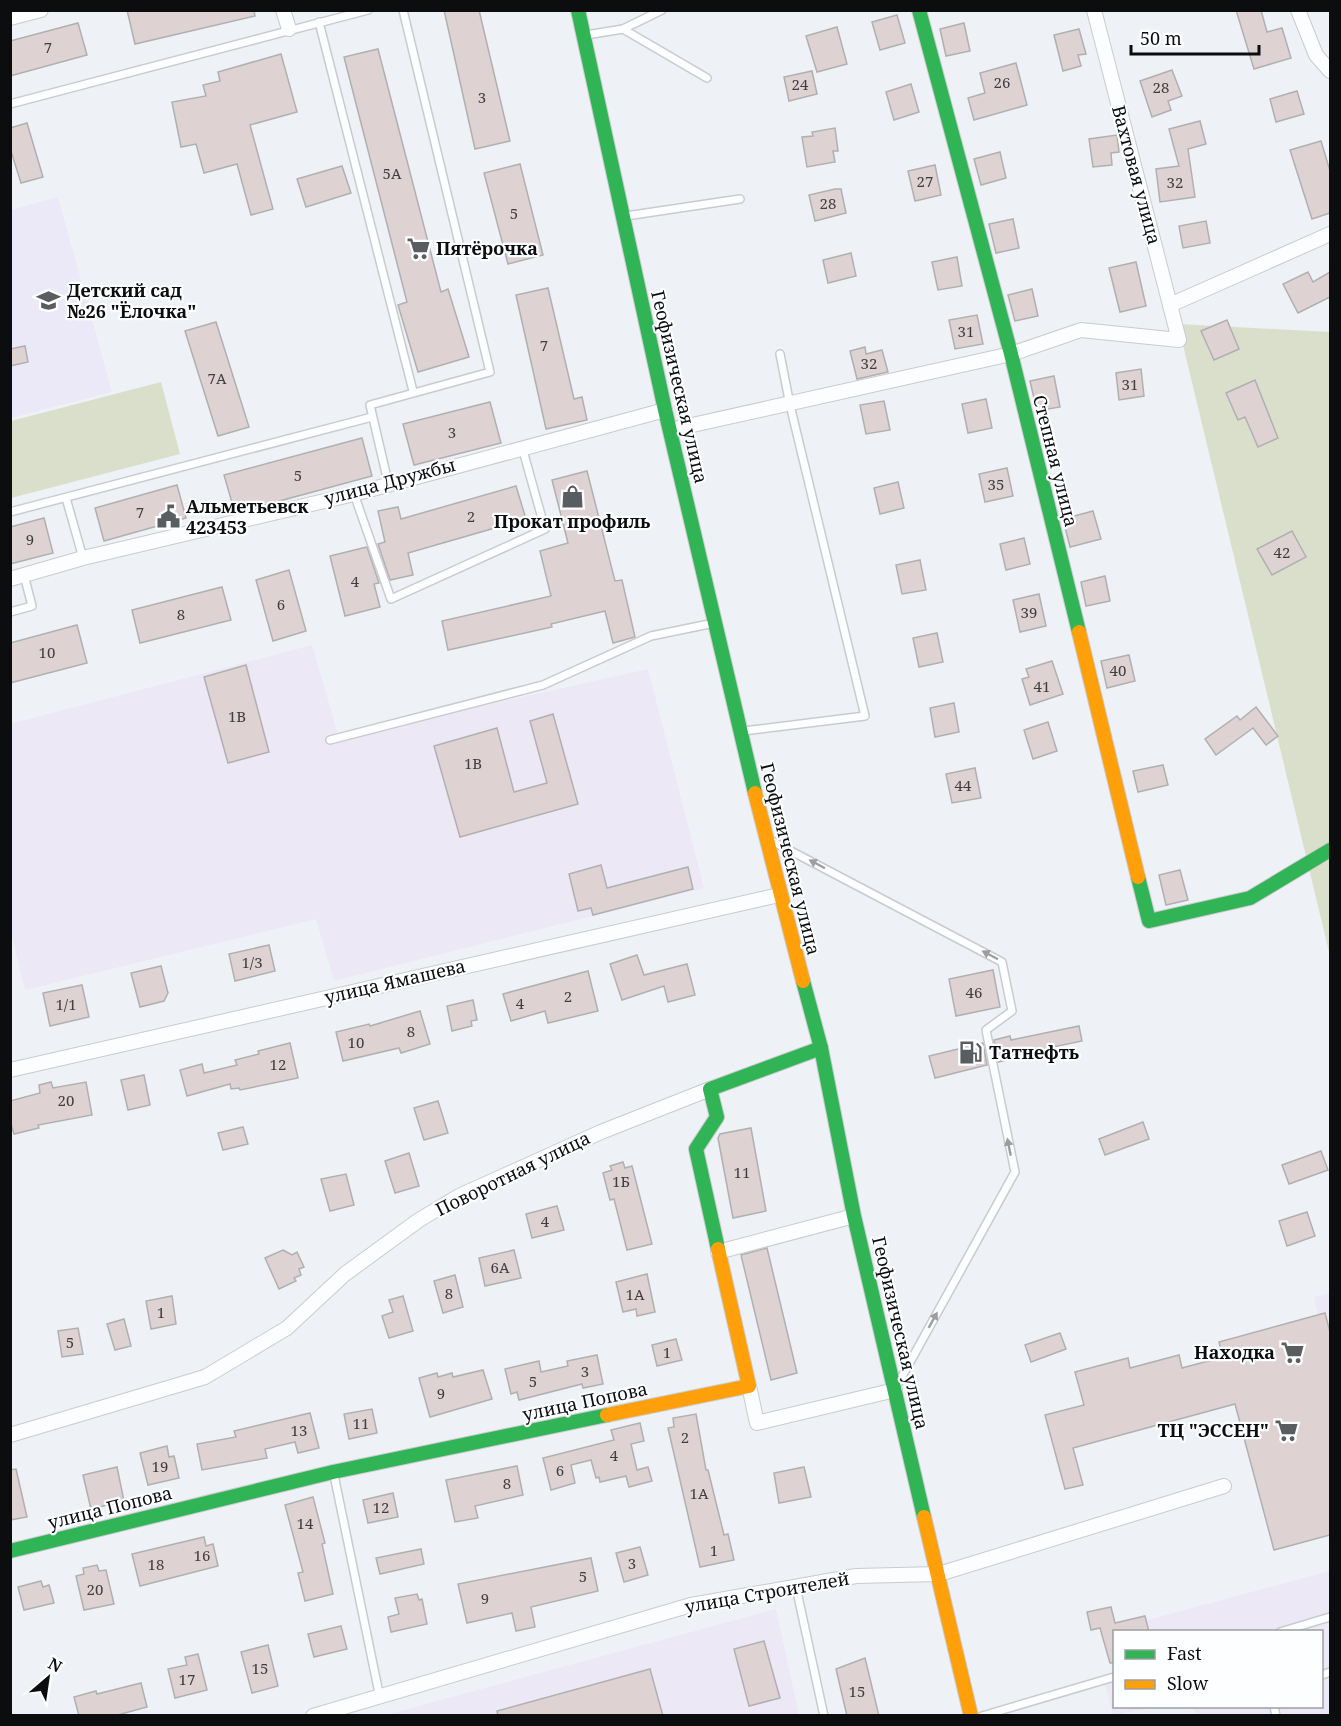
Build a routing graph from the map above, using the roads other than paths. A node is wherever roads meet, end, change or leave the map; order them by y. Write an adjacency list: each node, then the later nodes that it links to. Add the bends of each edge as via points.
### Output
1 (41, 10): 10 (street)
2 (283, 10): 12 (street)
3 (368, 10): 11 (lane)
4 (403, 10): 24 (lane, via 490,372)
5 (578, 10): 14 (street, Геофизическая улица)
6 (662, 10): 13 (lane)
7 (919, 10): 23 (street, Степная улица)
8 (1094, 10): 21 (street, Вахтовая улица)
9 (1298, 10): 15 (street, via 1316,55)
10 (10, 18)
11 (320, 22): 12 (lane); 24 (lane)
12 (289, 29): 17 (lane)
13 (623, 29): 14 (lane); 16 (lane)
14 (584, 36): 19 (street, Геофизическая улица)
15 (1330, 71)
16 (707, 78)
17 (10, 104)
18 (740, 199): 19 (lane)
19 (623, 217): 26 (street, Геофизическая улица)
20 (1330, 234): 21 (street)
21 (1170, 304): 23 (street, Вахтовая улица, via 1179,340 1081,330)
22 (780, 354): 25 (lane)
23 (1011, 354): 25 (street); 42 (street, Степная улица, via 1149,921 1250,898)
24 (413, 391): 27 (lane, via 370,405)
25 (789, 405): 28 (street); 39 (lane, via 866,716)
26 (665, 410): 28 (street, Геофизическая улица); 29 (street, улица Дружбы)
27 (372, 417): 30 (lane); 32 (lane)
28 (670, 430): 38 (street, Геофизическая улица)
29 (522, 447): 30 (street, улица Дружбы); 31 (lane, via 545,529 391,599)
30 (388, 482): 31 (street, улица Дружбы)
31 (354, 494): 34 (street, улица Дружбы)
32 (66, 498): 33 (lane); 34 (lane)
33 (10, 512)
34 (83, 558): 35 (street, улица Дружбы)
35 (24, 575): 36 (street, улица Дружбы); 37 (lane, via 32,606)
36 (10, 579)
37 (10, 612)
38 (715, 623): 39 (street, Геофизическая улица); 40 (lane, via 651,636 543,685)
39 (741, 732): 41 (street, Геофизическая улица)
40 (330, 740)
41 (765, 837): 43 (street, Геофизическая улица); 50 (lane, one-way to 41, via 1014,1172 986,1030 1012,1011 1002,962)
42 (1330, 850)
43 (779, 895): 44 (street, Геофизическая улица); 45 (street, улица Ямашева)
44 (821, 1048): 46 (street); 47 (street, Геофизическая улица)
45 (10, 1070)
46 (710, 1089): 48 (street, via 717,1117 696,1149); 51 (street, Поворотная улица, via 601,1132 459,1196 345,1274 287,1328 204,1377)
47 (854, 1216): 48 (street); 50 (street, Геофизическая улица)
48 (718, 1252): 49 (street)
49 (749, 1386): 50 (street, via 757,1423); 52 (street, улица Попова)
50 (895, 1390): 55 (street, Геофизическая улица)
51 (10, 1436)
52 (333, 1472): 54 (street, улица Попова); 60 (lane)
53 (1224, 1486): 55 (street, улица Строителей)
54 (10, 1551)
55 (939, 1574): 56 (street, улица Строителей, via 856,1576); 63 (street, Геофизическая улица)
56 (796, 1587): 60 (street, улица Строителей, via 691,1605); 62 (lane)
57 (1330, 1617): 58 (lane)
58 (1287, 1630)
59 (1113, 1677): 64 (lane)
60 (380, 1698): 61 (street, улица Строителей)
61 (313, 1716)
62 (825, 1716)
63 (971, 1716)
64 (982, 1716)

